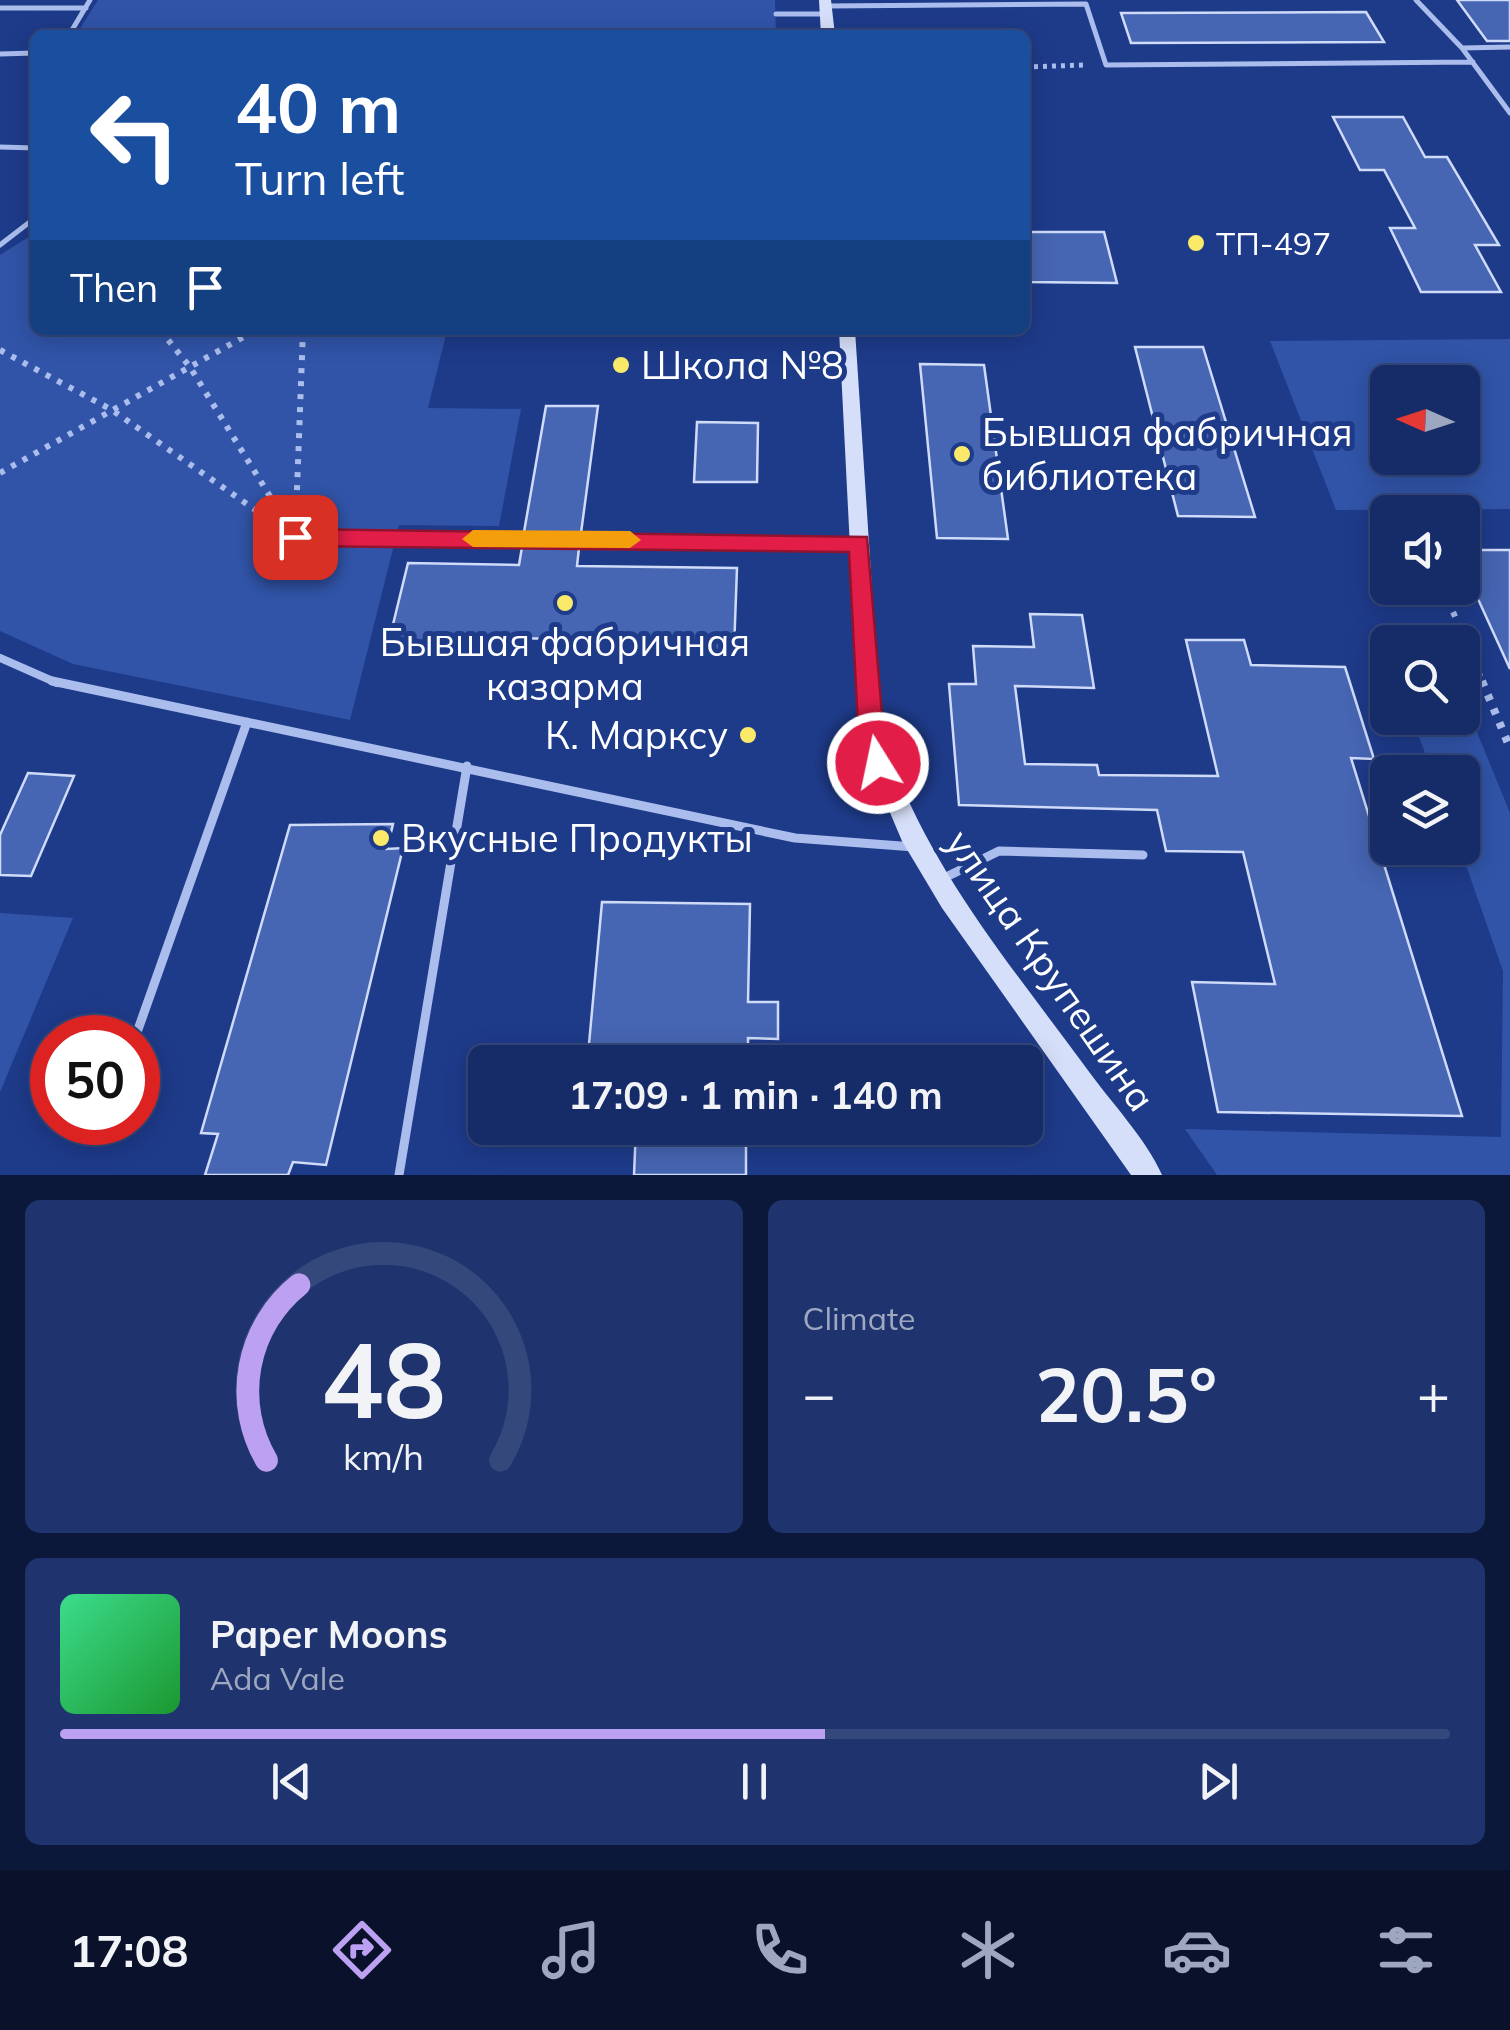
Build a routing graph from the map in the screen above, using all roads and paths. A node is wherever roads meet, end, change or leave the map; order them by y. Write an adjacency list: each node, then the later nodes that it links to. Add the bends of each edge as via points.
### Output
1 (90, 0): 5 (lane)
2 (1416, 0): 9 (lane)
3 (826, 7): 6 (lane); 13 (lane, via 1086,4)
4 (0, 8): 5 (lane)
5 (86, 8): 7 (lane)
6 (776, 14)
7 (72, 30)
8 (1510, 47): 9 (lane)
9 (1462, 48): 12 (lane)
10 (30, 53): 11 (lane)
11 (0, 54)
12 (1473, 62): 13 (lane); 15 (lane)
13 (1106, 65): 14 (path)
14 (1030, 66)
15 (1510, 114)
16 (0, 148): 17 (lane)
17 (30, 148)
18 (30, 222): 19 (lane)
19 (0, 245)
20 (164, 335): 25 (path)
21 (247, 335): 25 (path)
22 (303, 335): 28 (path)
23 (847, 335): 29 (main road, улица Крупешина)
24 (0, 350): 26 (path)
25 (190, 367): 26 (path); 28 (path)
26 (112, 410): 27 (path); 28 (path)
27 (0, 473)
28 (295, 537): 29 (lane)
29 (860, 543): 35 (main road, улица Крупешина, via 870,726 878,763)
30 (1450, 605): 33 (path)
31 (0, 658): 32 (lane, via 59,684)
32 (247, 722): 34 (lane); 38 (lane)
33 (1510, 748)
34 (467, 766): 35 (lane, via 795,838); 39 (lane)
35 (919, 847): 37 (main road, улица Крупешина)
36 (1143, 854): 37 (lane, via 999,852)
37 (938, 881): 40 (main road, улица Крупешина)
38 (144, 1015)
39 (399, 1175)
40 (1148, 1175)

